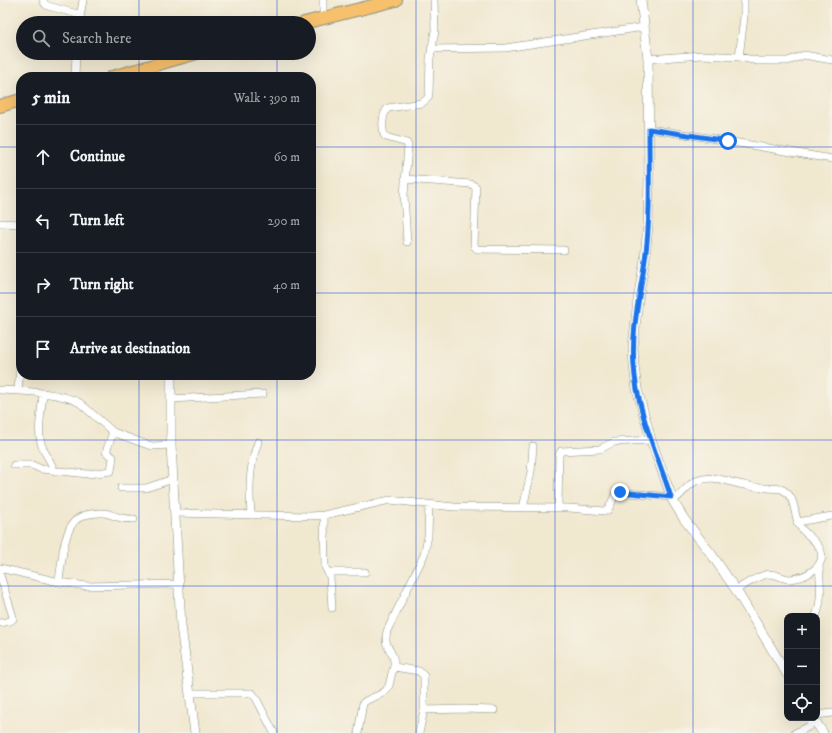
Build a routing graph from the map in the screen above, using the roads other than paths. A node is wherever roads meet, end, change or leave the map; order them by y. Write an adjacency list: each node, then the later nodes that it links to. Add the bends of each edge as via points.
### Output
1 (43, 0): 8 (street, via 48,6)
2 (83, 0): 8 (street)
3 (323, 0): 9 (street)
4 (396, 0): 9 (highway)
5 (434, 0): 12 (street, via 435,31)
6 (641, 0): 11 (street)
7 (744, 0): 13 (street)
8 (81, 15)
9 (323, 18): 10 (highway)
10 (316, 20)
11 (644, 27): 12 (street, via 506,48); 14 (street)
12 (432, 50): 24 (street, via 428,98 422,103 385,110 384,135 407,143 408,146)
13 (740, 57): 14 (street); 17 (street, via 758,61 788,61 804,55)
14 (648, 59): 22 (street)
15 (76, 60): 18 (street)
16 (176, 60): 19 (highway)
17 (832, 60)
18 (75, 72)
19 (141, 72)
20 (16, 101): 21 (highway)
21 (0, 106)
22 (649, 129): 23 (street); 37 (street, via 648,225 633,348 637,390)
23 (832, 159)
24 (405, 179): 27 (street); 28 (street, via 471,184 476,187 474,246 477,249)
25 (0, 223): 26 (street)
26 (16, 224)
27 (407, 242)
28 (564, 250)
29 (19, 380): 32 (street)
30 (171, 380): 35 (street)
31 (0, 390): 32 (street)
32 (18, 391): 33 (street)
33 (43, 393): 36 (street, via 75,400); 42 (street, via 40,438)
34 (263, 394): 35 (street)
35 (171, 399): 39 (street)
36 (113, 432): 39 (street, via 152,446); 42 (street, via 106,452 113,457 111,471 88,474)
37 (651, 440): 45 (street); 48 (street, via 614,442 600,449 561,451)
38 (258, 442): 51 (street, via 250,474)
39 (171, 445): 43 (street)
40 (533, 446): 47 (street, via 531,472)
41 (14, 465): 42 (street, via 32,465 39,469)
42 (54, 471)
43 (173, 479): 44 (street, via 146,488); 49 (street)
44 (121, 488)
45 (672, 499): 48 (street, via 617,492 606,511); 54 (street, via 683,494 688,485 695,481 713,478 745,486 781,489 786,491 792,500); 62 (street)
46 (431, 506): 47 (street); 50 (street, via 390,500); 66 (street, via 424,555 387,632 386,645 394,660)
47 (523, 508): 48 (street)
48 (558, 508)
49 (175, 513): 51 (street); 61 (street)
50 (324, 514): 51 (street); 57 (street, via 325,567)
51 (251, 515)
52 (832, 516): 54 (street)
53 (134, 519): 60 (street, via 104,513 85,515 73,522 65,538)
54 (797, 522): 55 (street, via 820,548)
55 (819, 565): 62 (street, via 808,574 791,579 771,574 762,576); 64 (street, via 821,602)
56 (0, 568): 60 (street)
57 (328, 572): 58 (street); 63 (street)
58 (365, 572)
59 (0, 575): 65 (street, via 14,617 10,621)
60 (60, 582): 61 (street, via 101,586)
61 (179, 584): 68 (street, via 181,626)
62 (736, 590): 67 (street)
63 (332, 608)
64 (817, 613)
65 (0, 623)
66 (394, 667): 69 (street, via 422,673); 77 (street, via 387,690 363,703)
67 (784, 669)
68 (190, 693): 75 (street); 76 (street, via 252,693)
69 (424, 710): 70 (street); 78 (street)
70 (494, 710)
71 (832, 713): 72 (street)
72 (820, 717)
73 (813, 721): 79 (street, via 808,727)
74 (817, 721): 80 (street)
75 (195, 733)
76 (274, 733)
77 (358, 733)
78 (419, 733)
79 (795, 733)
80 (823, 733)

